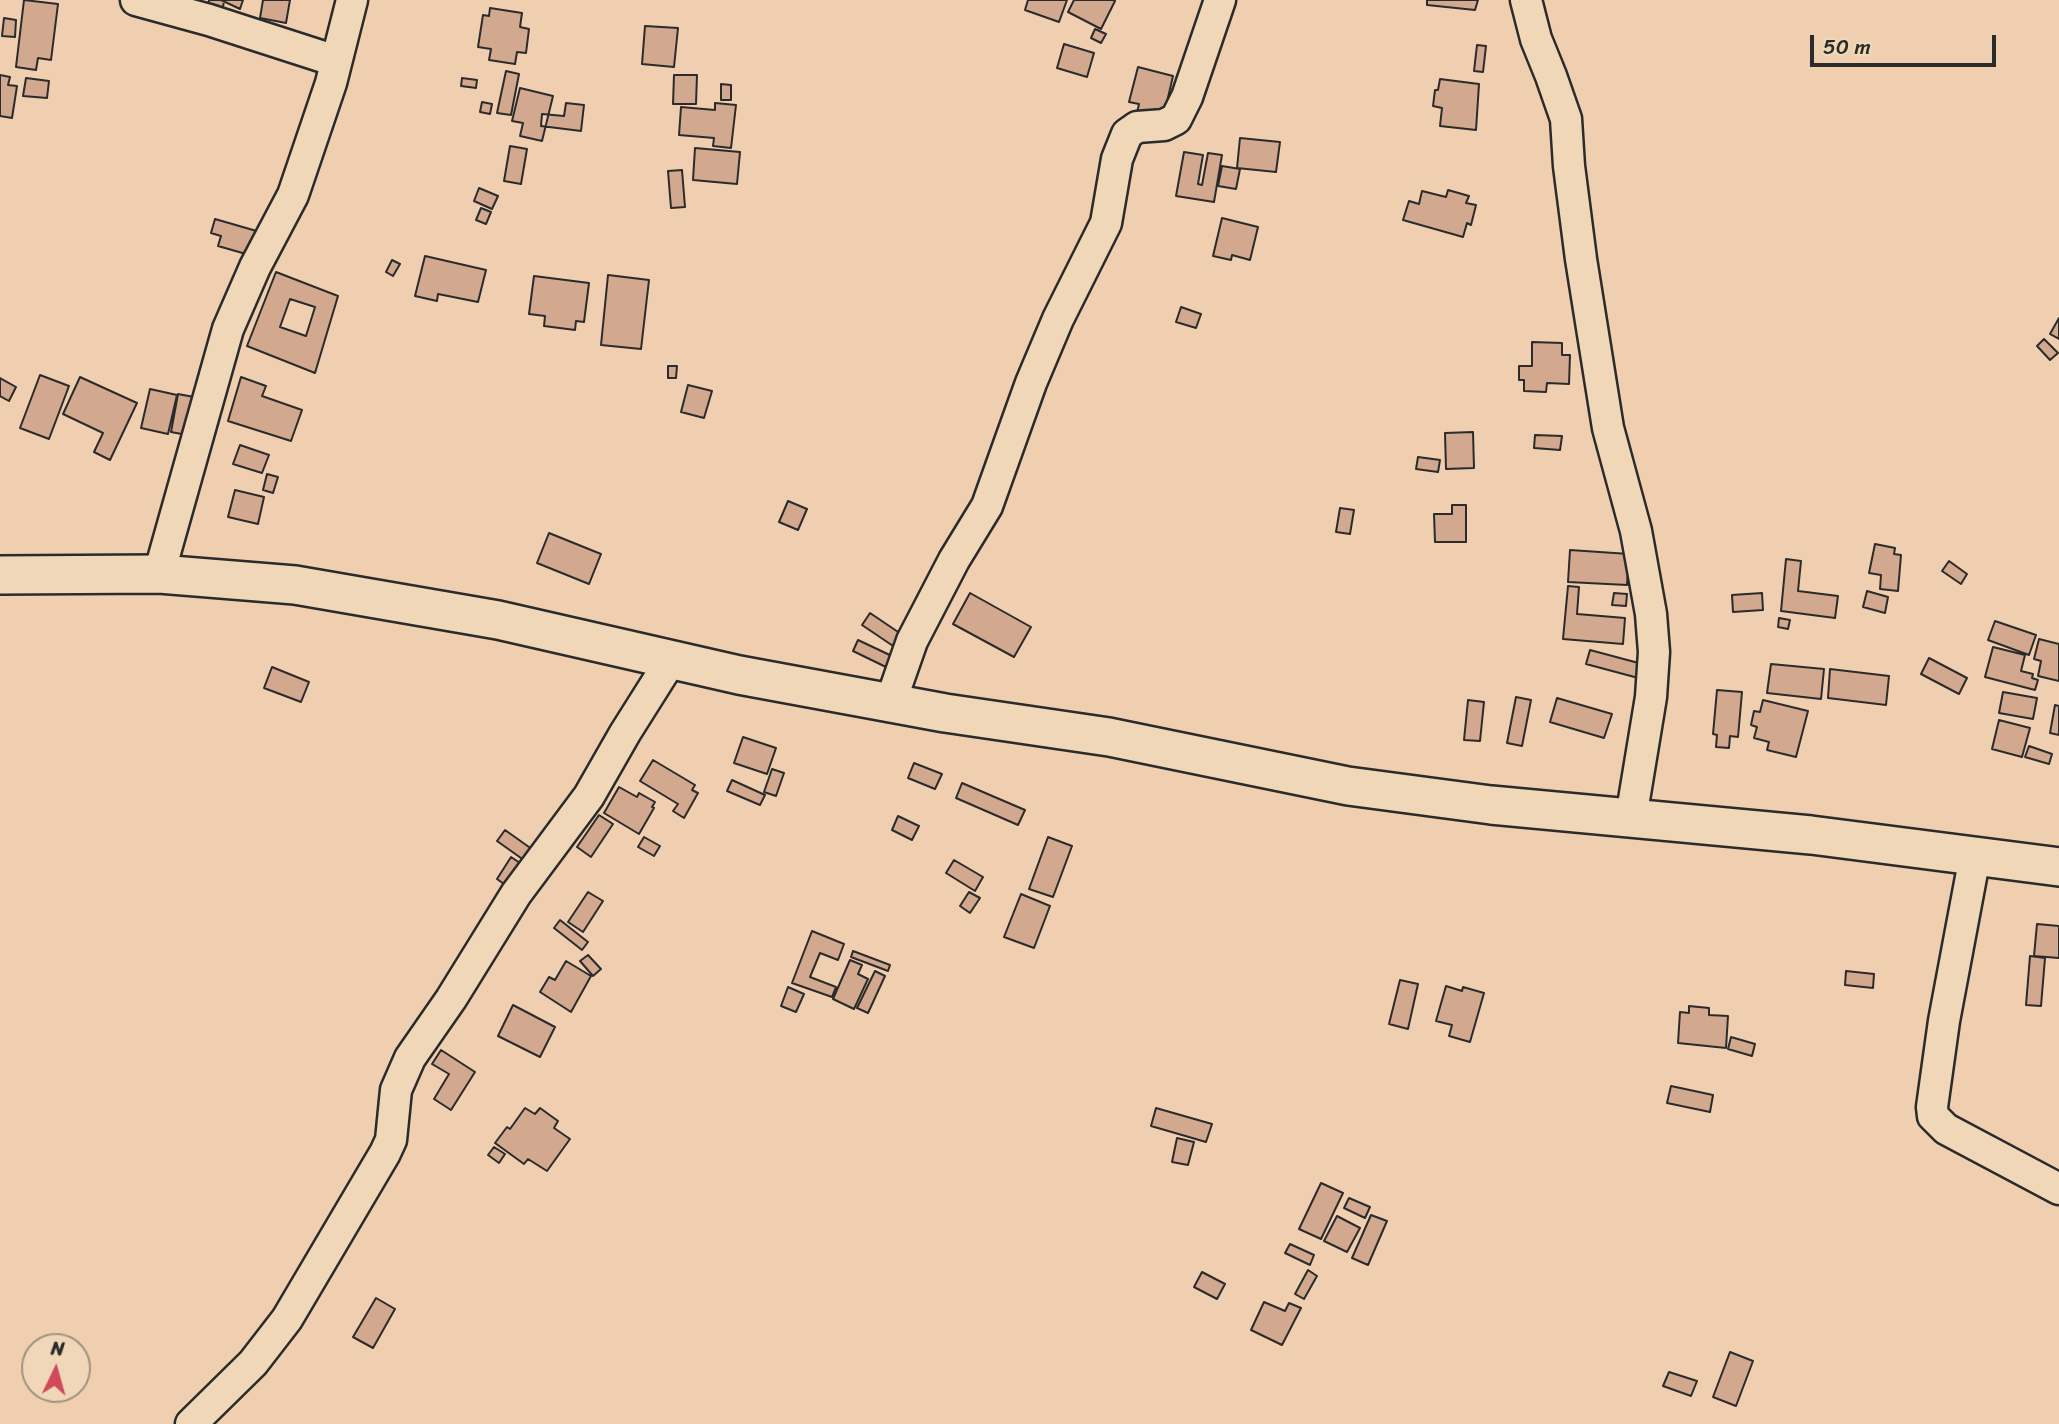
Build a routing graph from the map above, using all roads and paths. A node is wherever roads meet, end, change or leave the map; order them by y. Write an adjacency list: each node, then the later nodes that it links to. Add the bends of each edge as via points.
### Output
1 (136, 0): 5 (street)
2 (352, 0): 5 (street)
3 (1220, 0): 9 (street, via 1176,119 1127,134 1106,223 1031,383 987,506 912,641)
4 (1525, 0): 10 (street, via 1566,119 1580,259 1608,428 1636,531 1651,614 1651,697)
5 (336, 61): 6 (street, via 293,195 228,329)
6 (159, 574): 7 (street); 8 (street, via 381,599 498,620)
7 (0, 575)
8 (671, 660): 9 (street); 14 (street, via 589,796 516,894 410,1058 396,1090 391,1140 385,1153 287,1320 253,1363)
9 (891, 701): 10 (street, via 1109,737 1349,786)
10 (1631, 818): 11 (street)
11 (1975, 856): 12 (street); 13 (street, via 1944,1020 1933,1116 1946,1129)
12 (2059, 867)
13 (2059, 1189)
14 (191, 1424)

